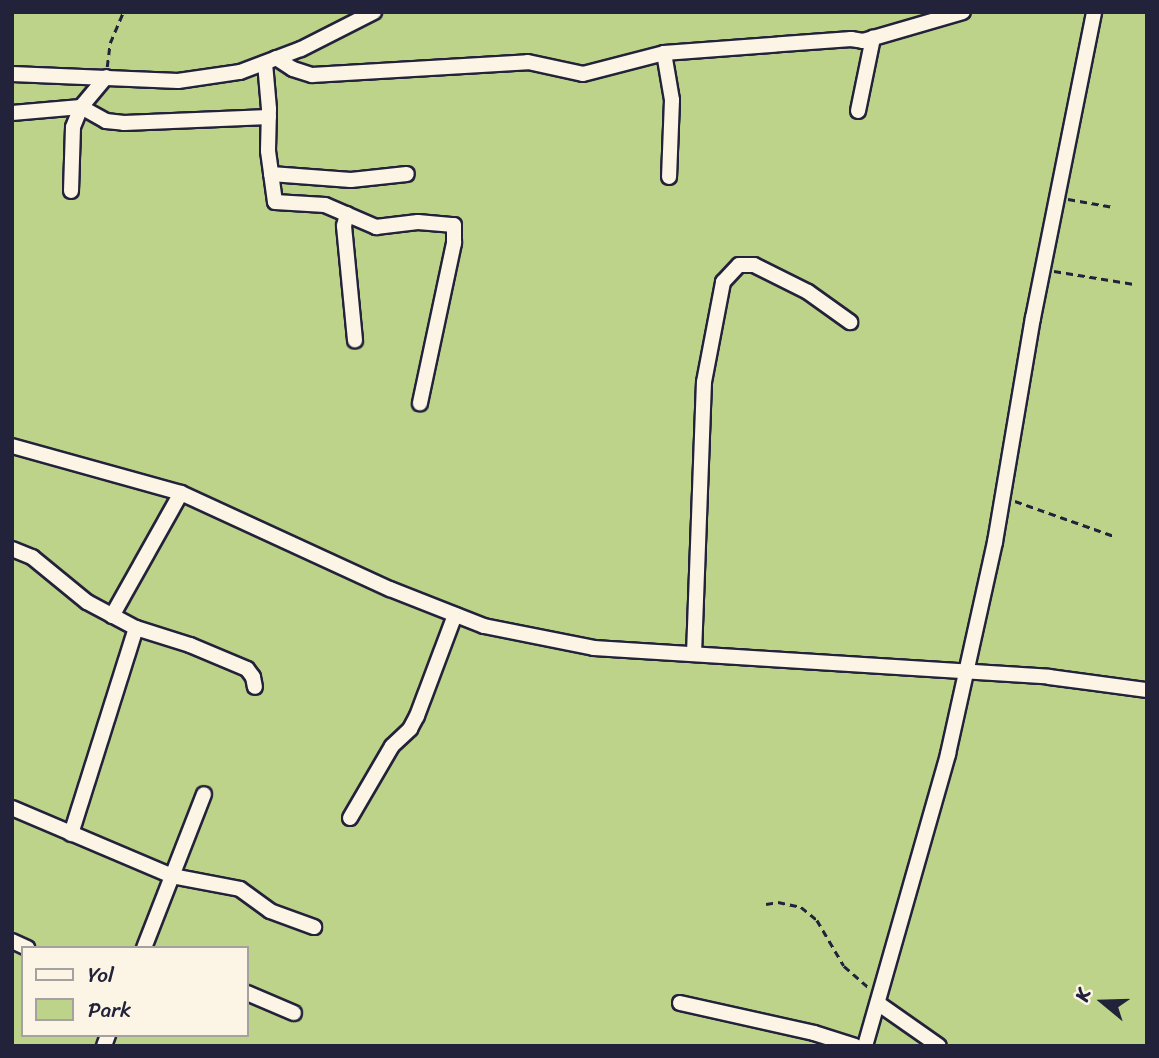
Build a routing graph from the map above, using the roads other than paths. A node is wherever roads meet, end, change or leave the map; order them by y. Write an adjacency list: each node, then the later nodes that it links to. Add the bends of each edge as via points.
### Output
1 (374, 12): 6 (street)
2 (963, 12): 4 (street)
3 (1094, 12): 28 (street)
4 (873, 38): 5 (street); 11 (street)
5 (664, 53): 6 (street, via 583,74 528,62 331,76 312,75); 15 (street, via 672,100)
6 (270, 61): 8 (street, via 240,72 178,81); 10 (street)
7 (12, 74): 8 (street)
8 (106, 77): 9 (street)
9 (81, 107): 10 (street, via 114,122); 12 (street); 16 (street, via 73,127)
10 (269, 108): 13 (street)
11 (858, 111)
12 (12, 113)
13 (271, 174): 14 (street, via 351,180); 17 (street, via 275,202 325,205)
14 (407, 174)
15 (669, 177)
16 (71, 191)
17 (347, 214): 19 (street, via 344,226); 20 (street, via 376,227 418,222 454,225)
18 (850, 322): 27 (street, via 808,292 754,265 739,265 723,282 704,382)
19 (355, 340)
20 (419, 403)
21 (12, 446): 22 (street)
22 (181, 493): 24 (street); 25 (street)
23 (12, 549): 24 (street, via 32,557 87,602)
24 (112, 615): 26 (street)
25 (455, 615): 27 (street, via 484,626 594,648); 33 (street, via 410,729 392,746)
26 (136, 628): 29 (street, via 247,669); 34 (street)
27 (694, 654): 28 (street)
28 (966, 670): 30 (street); 39 (street, via 948,754)
29 (255, 687)
30 (1147, 690)
31 (204, 794): 35 (street)
32 (12, 808): 34 (street)
33 (350, 818)
34 (71, 834): 35 (street)
35 (172, 876): 36 (street, via 229,885 270,911); 37 (street)
36 (314, 927)
37 (145, 946)
38 (248, 993): 41 (street)
39 (880, 999): 43 (street); 44 (street)
40 (680, 1003): 42 (street)
41 (294, 1013)
42 (855, 1046)
43 (865, 1046)
44 (939, 1046)

